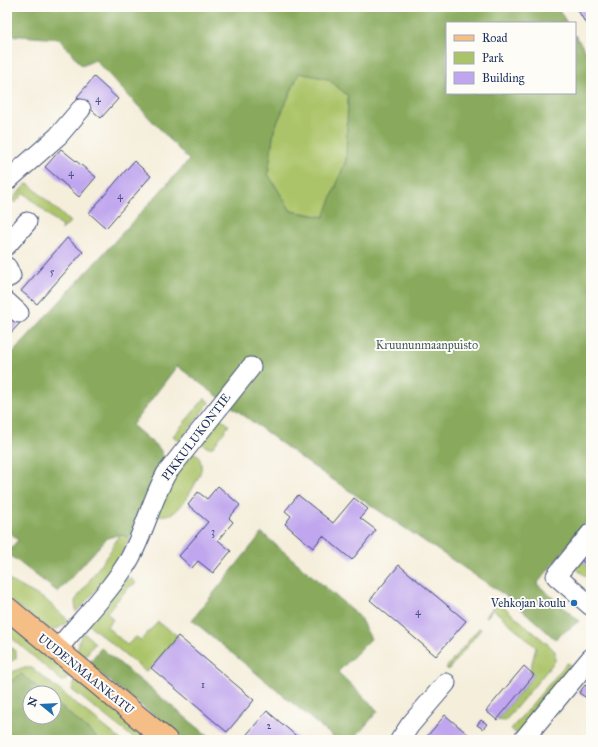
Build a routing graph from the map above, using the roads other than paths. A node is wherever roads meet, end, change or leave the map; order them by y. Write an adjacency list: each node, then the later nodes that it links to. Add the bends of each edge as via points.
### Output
1 (81, 109): 2 (street, via 58,136)
2 (10, 179)
3 (27, 222): 4 (street)
4 (7, 245)
5 (7, 267): 6 (street, via 11,276)
6 (7, 278)
7 (251, 367): 11 (street, PIKKULUKONTIE, via 166,474 136,545 118,577)
8 (591, 533): 9 (street, via 556,576)
9 (591, 606)
10 (7, 608): 11 (main road, UUDENMAANKATU)
11 (56, 651): 14 (main road, UUDENMAANKATU)
12 (587, 663): 16 (street)
13 (446, 683): 15 (street)
14 (166, 740)
15 (400, 740)
16 (523, 740)

